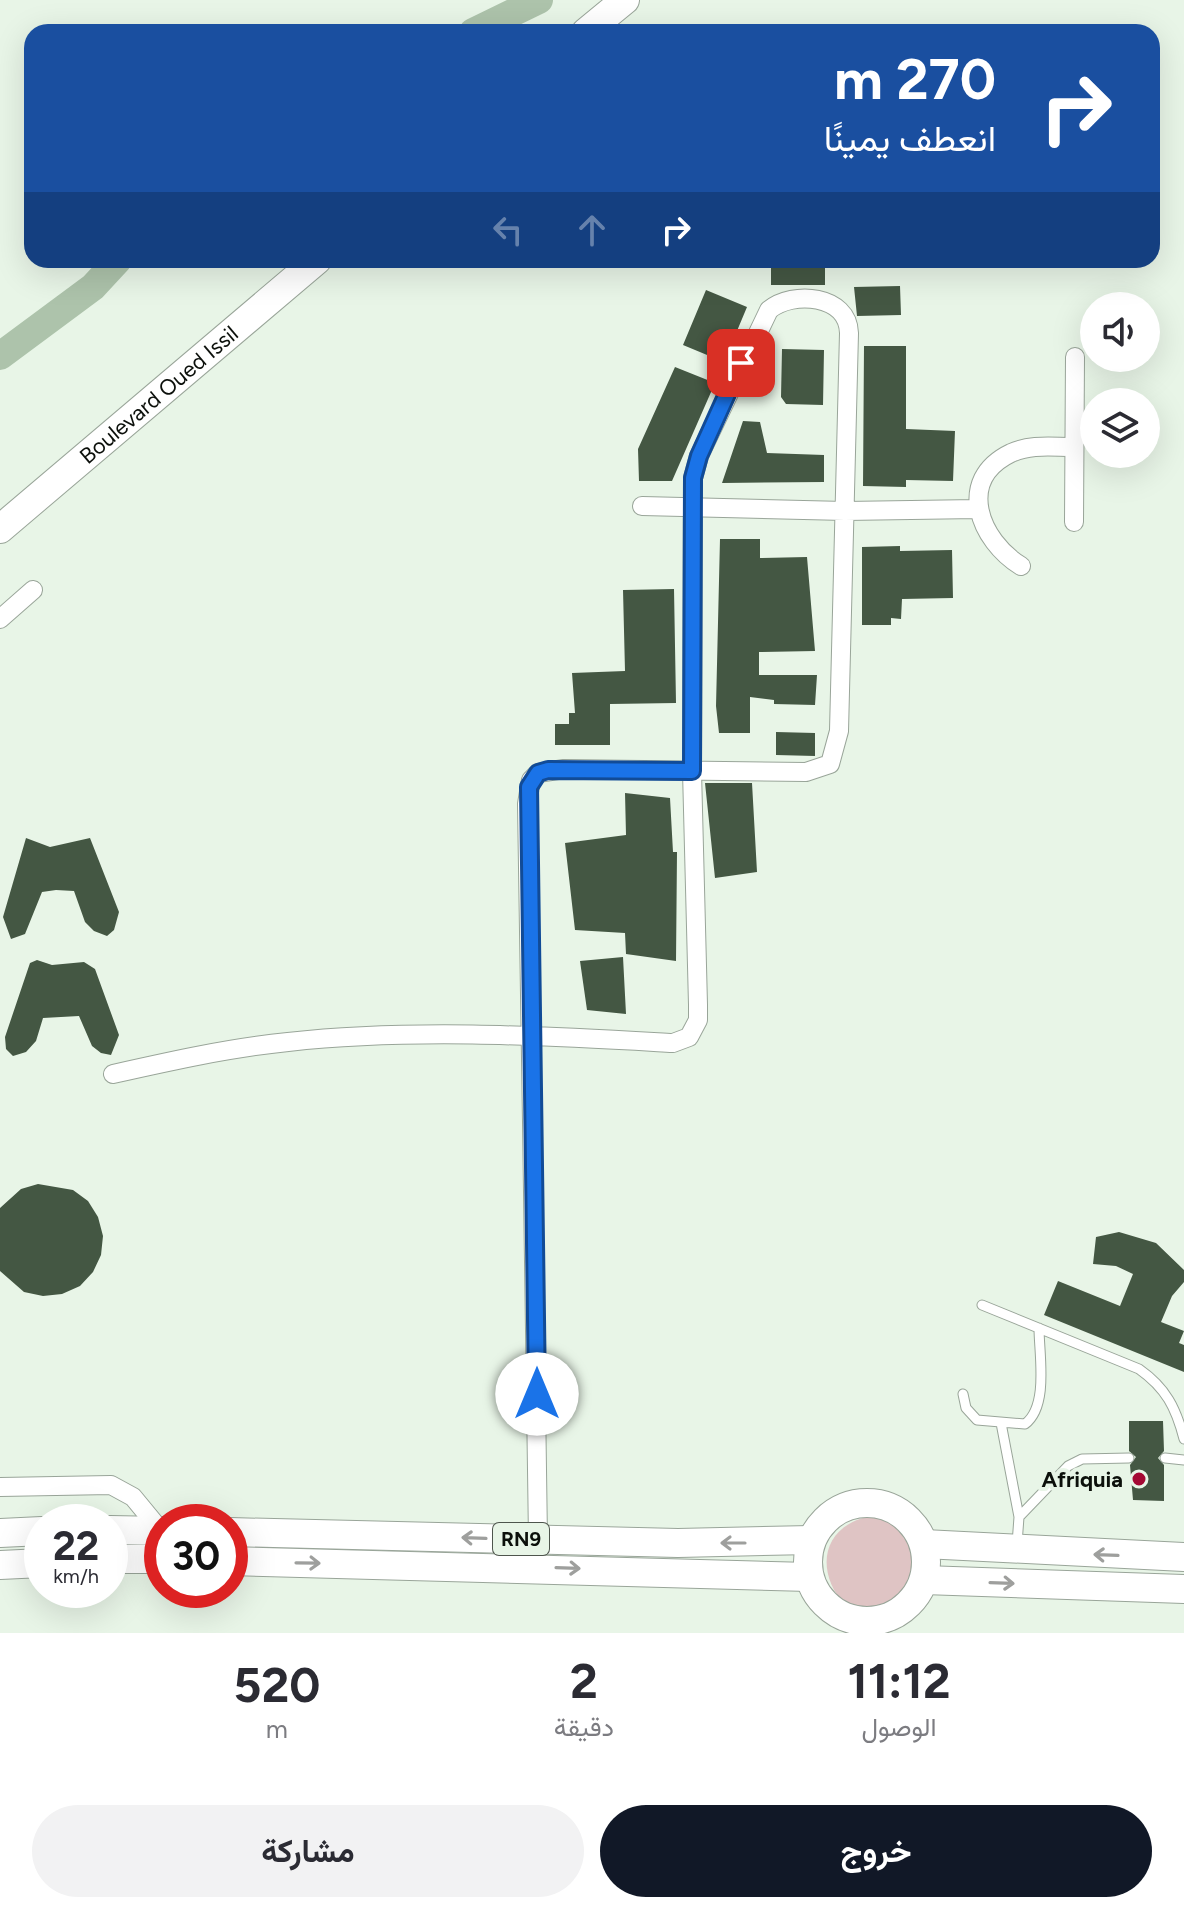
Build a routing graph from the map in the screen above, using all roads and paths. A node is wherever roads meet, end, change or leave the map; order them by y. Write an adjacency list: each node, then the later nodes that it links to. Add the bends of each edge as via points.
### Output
1 (625, 0): 2 (main road)
2 (596, 24)
3 (308, 268): 11 (main road, Boulevard Oued Issil)
4 (1075, 357): 5 (street)
5 (1073, 447): 8 (street, via 1036,446 1008,455 987,475); 10 (street)
6 (642, 506): 7 (street)
7 (693, 508): 9 (street); 9 (street, via 699,456 761,321 777,303 805,299 837,305 849,321); 15 (street)
8 (977, 509): 9 (street); 12 (street, via 996,546)
9 (845, 511): 15 (street, via 834,758 822,770 806,772)
10 (1074, 522)
11 (0, 529)
12 (1021, 566)
13 (33, 590): 14 (street)
14 (0, 619)
15 (692, 771): 16 (street, via 564,769 538,773 531,780); 16 (street, via 698,1005 694,1031 673,1043)
16 (530, 1035): 17 (street, via 288,1042); 32 (street)
17 (113, 1074)
18 (982, 1305): 19 (lane)
19 (1039, 1328): 21 (lane, via 1036,1409 1025,1424); 22 (lane, via 1115,1356 1160,1384)
20 (963, 1394): 21 (lane, via 977,1420)
21 (1001, 1423): 28 (lane)
22 (1184, 1439)
23 (1129, 1458): 28 (lane, via 1082,1459 1056,1476)
24 (1165, 1458): 25 (lane)
25 (1184, 1460)
26 (0, 1487): 27 (street, via 111,1485)
27 (144, 1510)
28 (1019, 1517): 35 (lane)
29 (24, 1532): 31 (main road)
30 (248, 1532): 32 (main road, RN9, one-way to 30)
31 (0, 1533)
32 (538, 1539): 33 (main road, RN9, one-way to 32)
33 (811, 1540): 34 (main road, via 831,1514 845,1506 877,1503 906,1517); 40 (main road)
34 (924, 1544): 35 (main road); 41 (main road)
35 (1017, 1551): 36 (main road, one-way to 35)
36 (1184, 1557)
37 (248, 1561): 40 (main road, RN9, one-way to 40)
38 (24, 1564): 39 (main road)
39 (0, 1565)
40 (809, 1577): 41 (main road, via 830,1609 866,1622 902,1611)
41 (924, 1580): 42 (main road, one-way to 42)
42 (1184, 1589)

